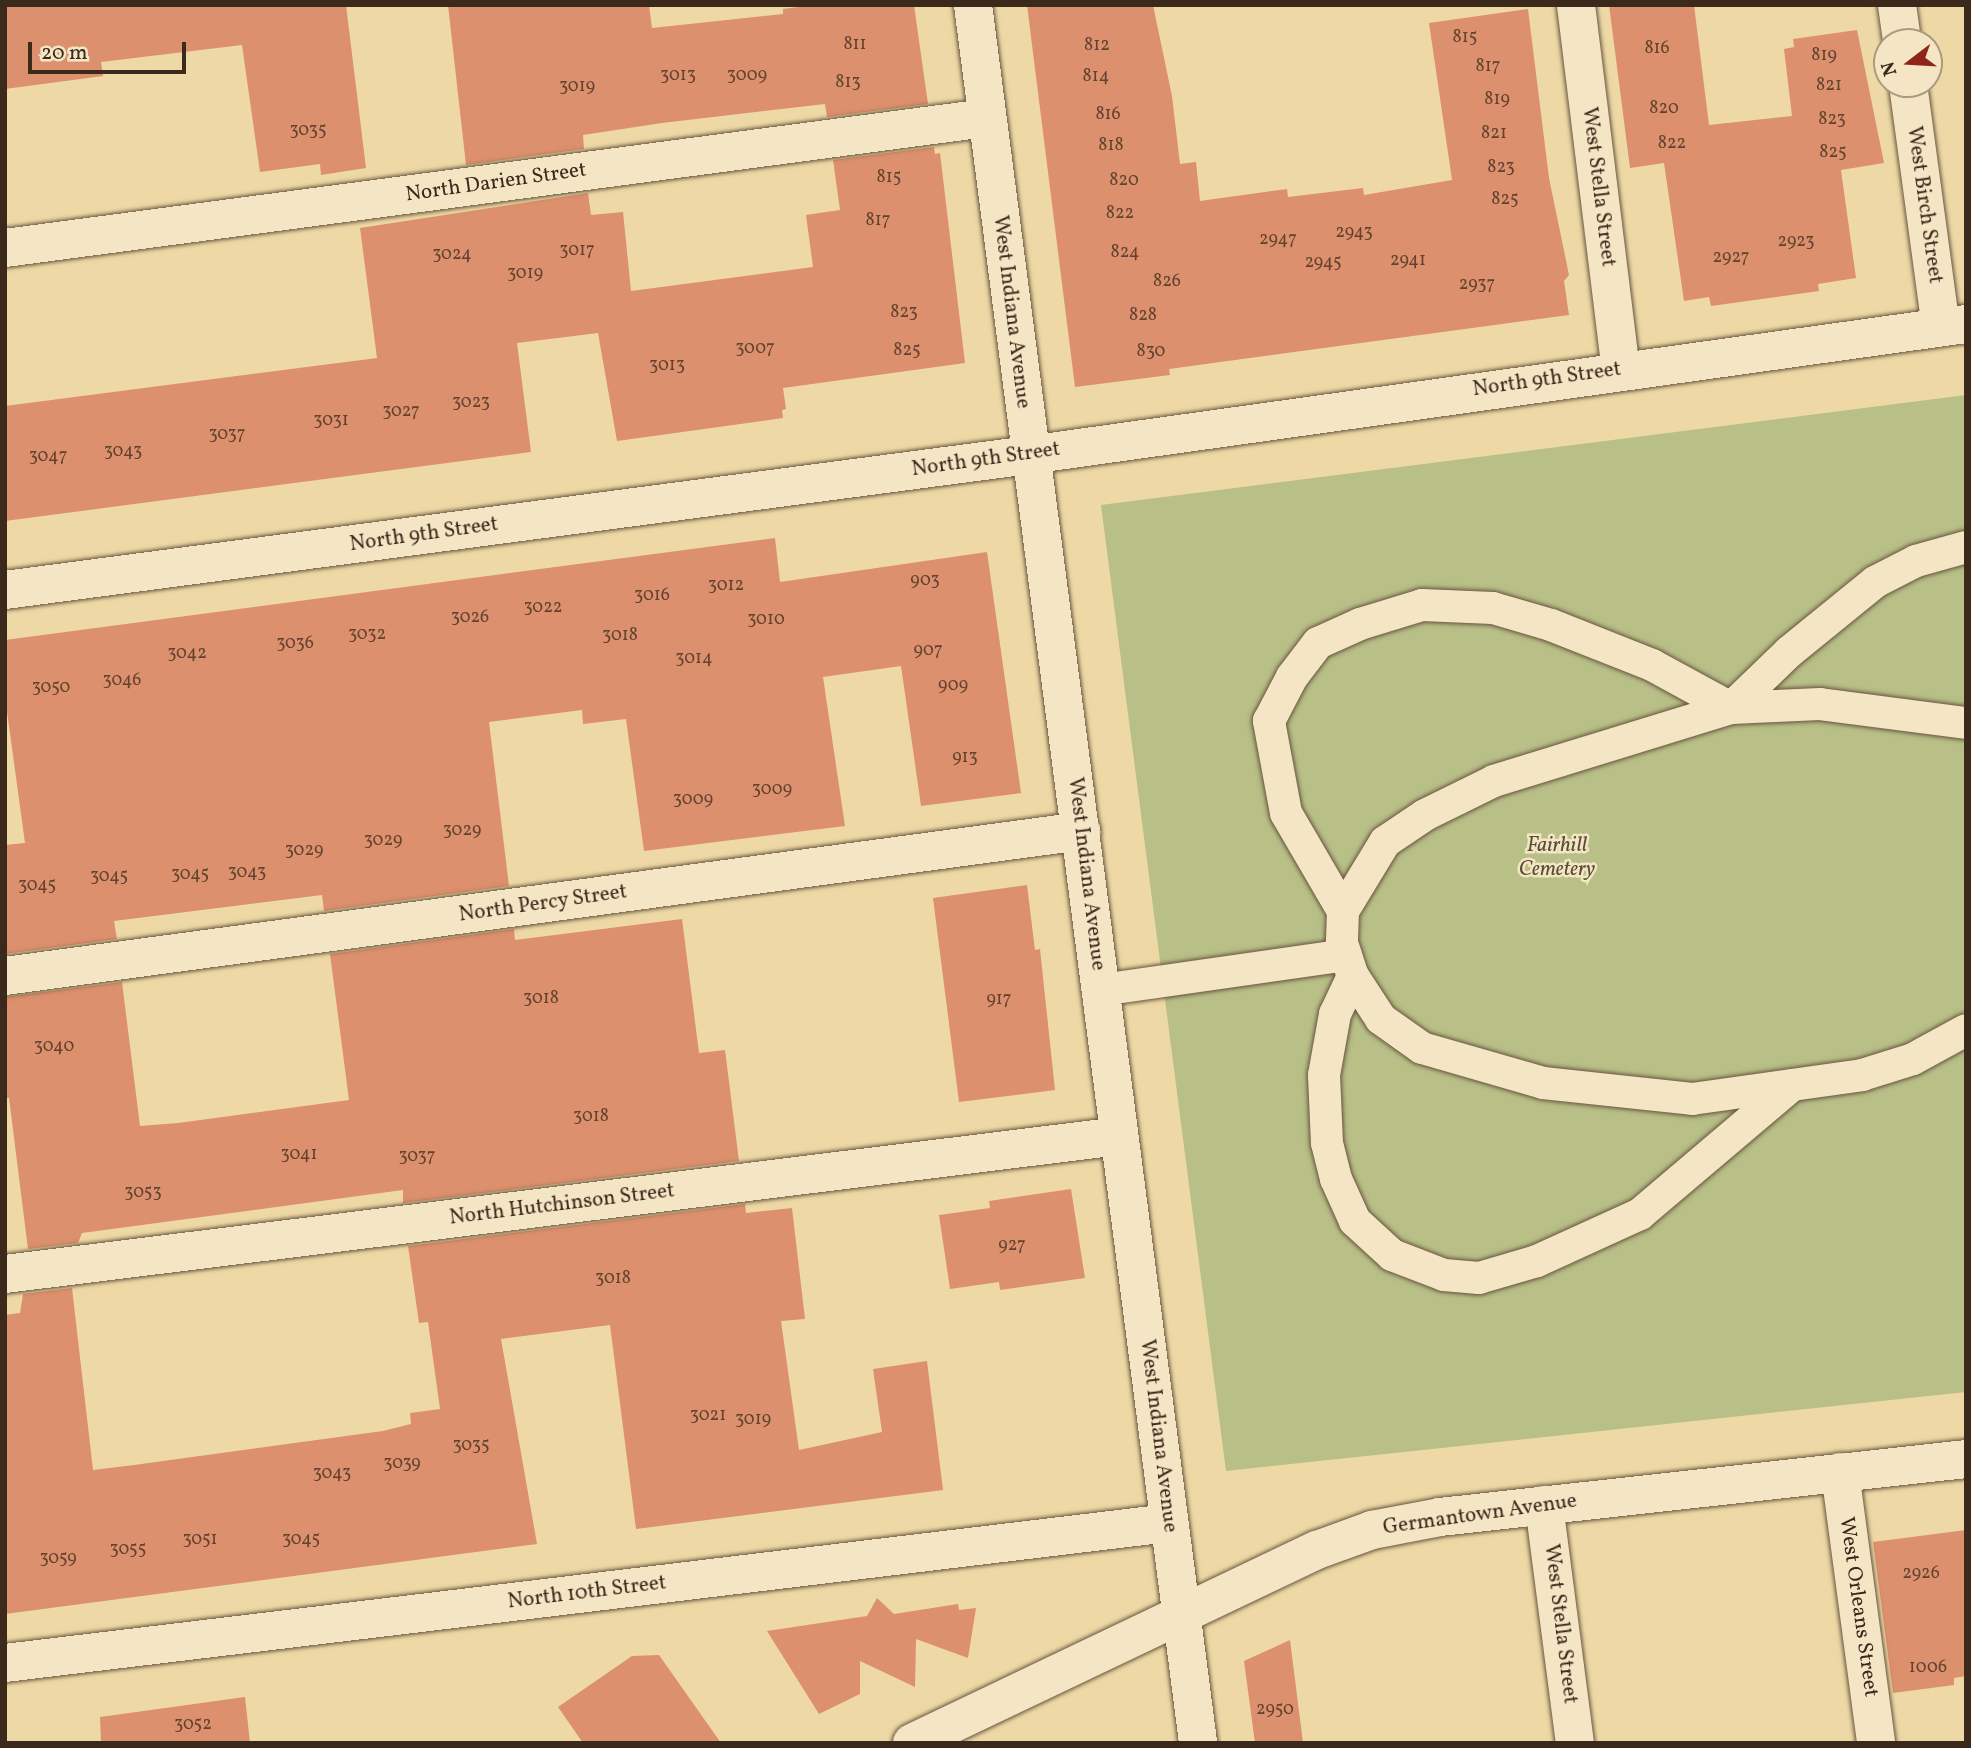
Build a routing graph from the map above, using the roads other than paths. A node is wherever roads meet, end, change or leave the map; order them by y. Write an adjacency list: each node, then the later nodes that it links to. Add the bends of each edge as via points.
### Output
1 (973, 5): 6 (street, West Indiana Avenue)
2 (1576, 5): 9 (street, West Stella Street)
3 (1897, 5): 4 (street)
4 (1900, 28)
5 (1911, 98): 8 (street, West Birch Street)
6 (986, 118): 7 (street, North Darien Street); 10 (street, West Indiana Avenue)
7 (5, 248)
8 (1953, 325): 9 (street, North 9th Street)
9 (1621, 369): 10 (street, North 9th Street)
10 (1030, 455): 12 (street, North 9th Street); 15 (street, West Indiana Avenue)
11 (1966, 547): 13 (lane, via 1916,561 1875,582 1789,652)
12 (5, 590)
13 (1731, 708): 14 (lane, via 1820,704); 16 (lane, via 1567,755 1494,781 1425,814 1385,842); 16 (lane, via 1652,665 1551,625 1493,608 1422,605 1318,643 1292,677 1269,721 1286,813)
14 (1966, 723)
15 (1081, 831): 18 (street, North Percy Street); 19 (street, West Indiana Avenue)
16 (1343, 911): 17 (lane)
17 (1349, 966): 19 (lane); 21 (lane, via 1381,1019 1422,1048 1544,1083 1692,1099); 21 (lane, via 1324,1075 1327,1143 1336,1179 1355,1221 1392,1255 1444,1275 1479,1278 1518,1267 1591,1240 1640,1214)
18 (5, 976)
19 (1101, 990): 22 (street, West Indiana Avenue)
20 (1966, 1030): 21 (lane, via 1913,1059 1862,1075)
21 (1792, 1085)
22 (1119, 1136): 23 (street, North Hutchinson Street); 27 (street, West Indiana Avenue)
23 (5, 1273)
24 (1966, 1459): 25 (street, Germantown Avenue)
25 (1840, 1472): 26 (street, Germantown Avenue); 33 (street, West Orleans Street)
26 (1544, 1505): 28 (street, Germantown Avenue, via 1440,1517 1372,1531 1317,1550); 32 (street, West Stella Street)
27 (1169, 1523): 28 (street, West Indiana Avenue); 29 (street, North 10th Street)
28 (1180, 1615): 30 (street, Germantown Avenue); 31 (street, West Indiana Avenue)
29 (5, 1663)
30 (912, 1743)
31 (1198, 1743)
32 (1575, 1743)
33 (1876, 1743)

